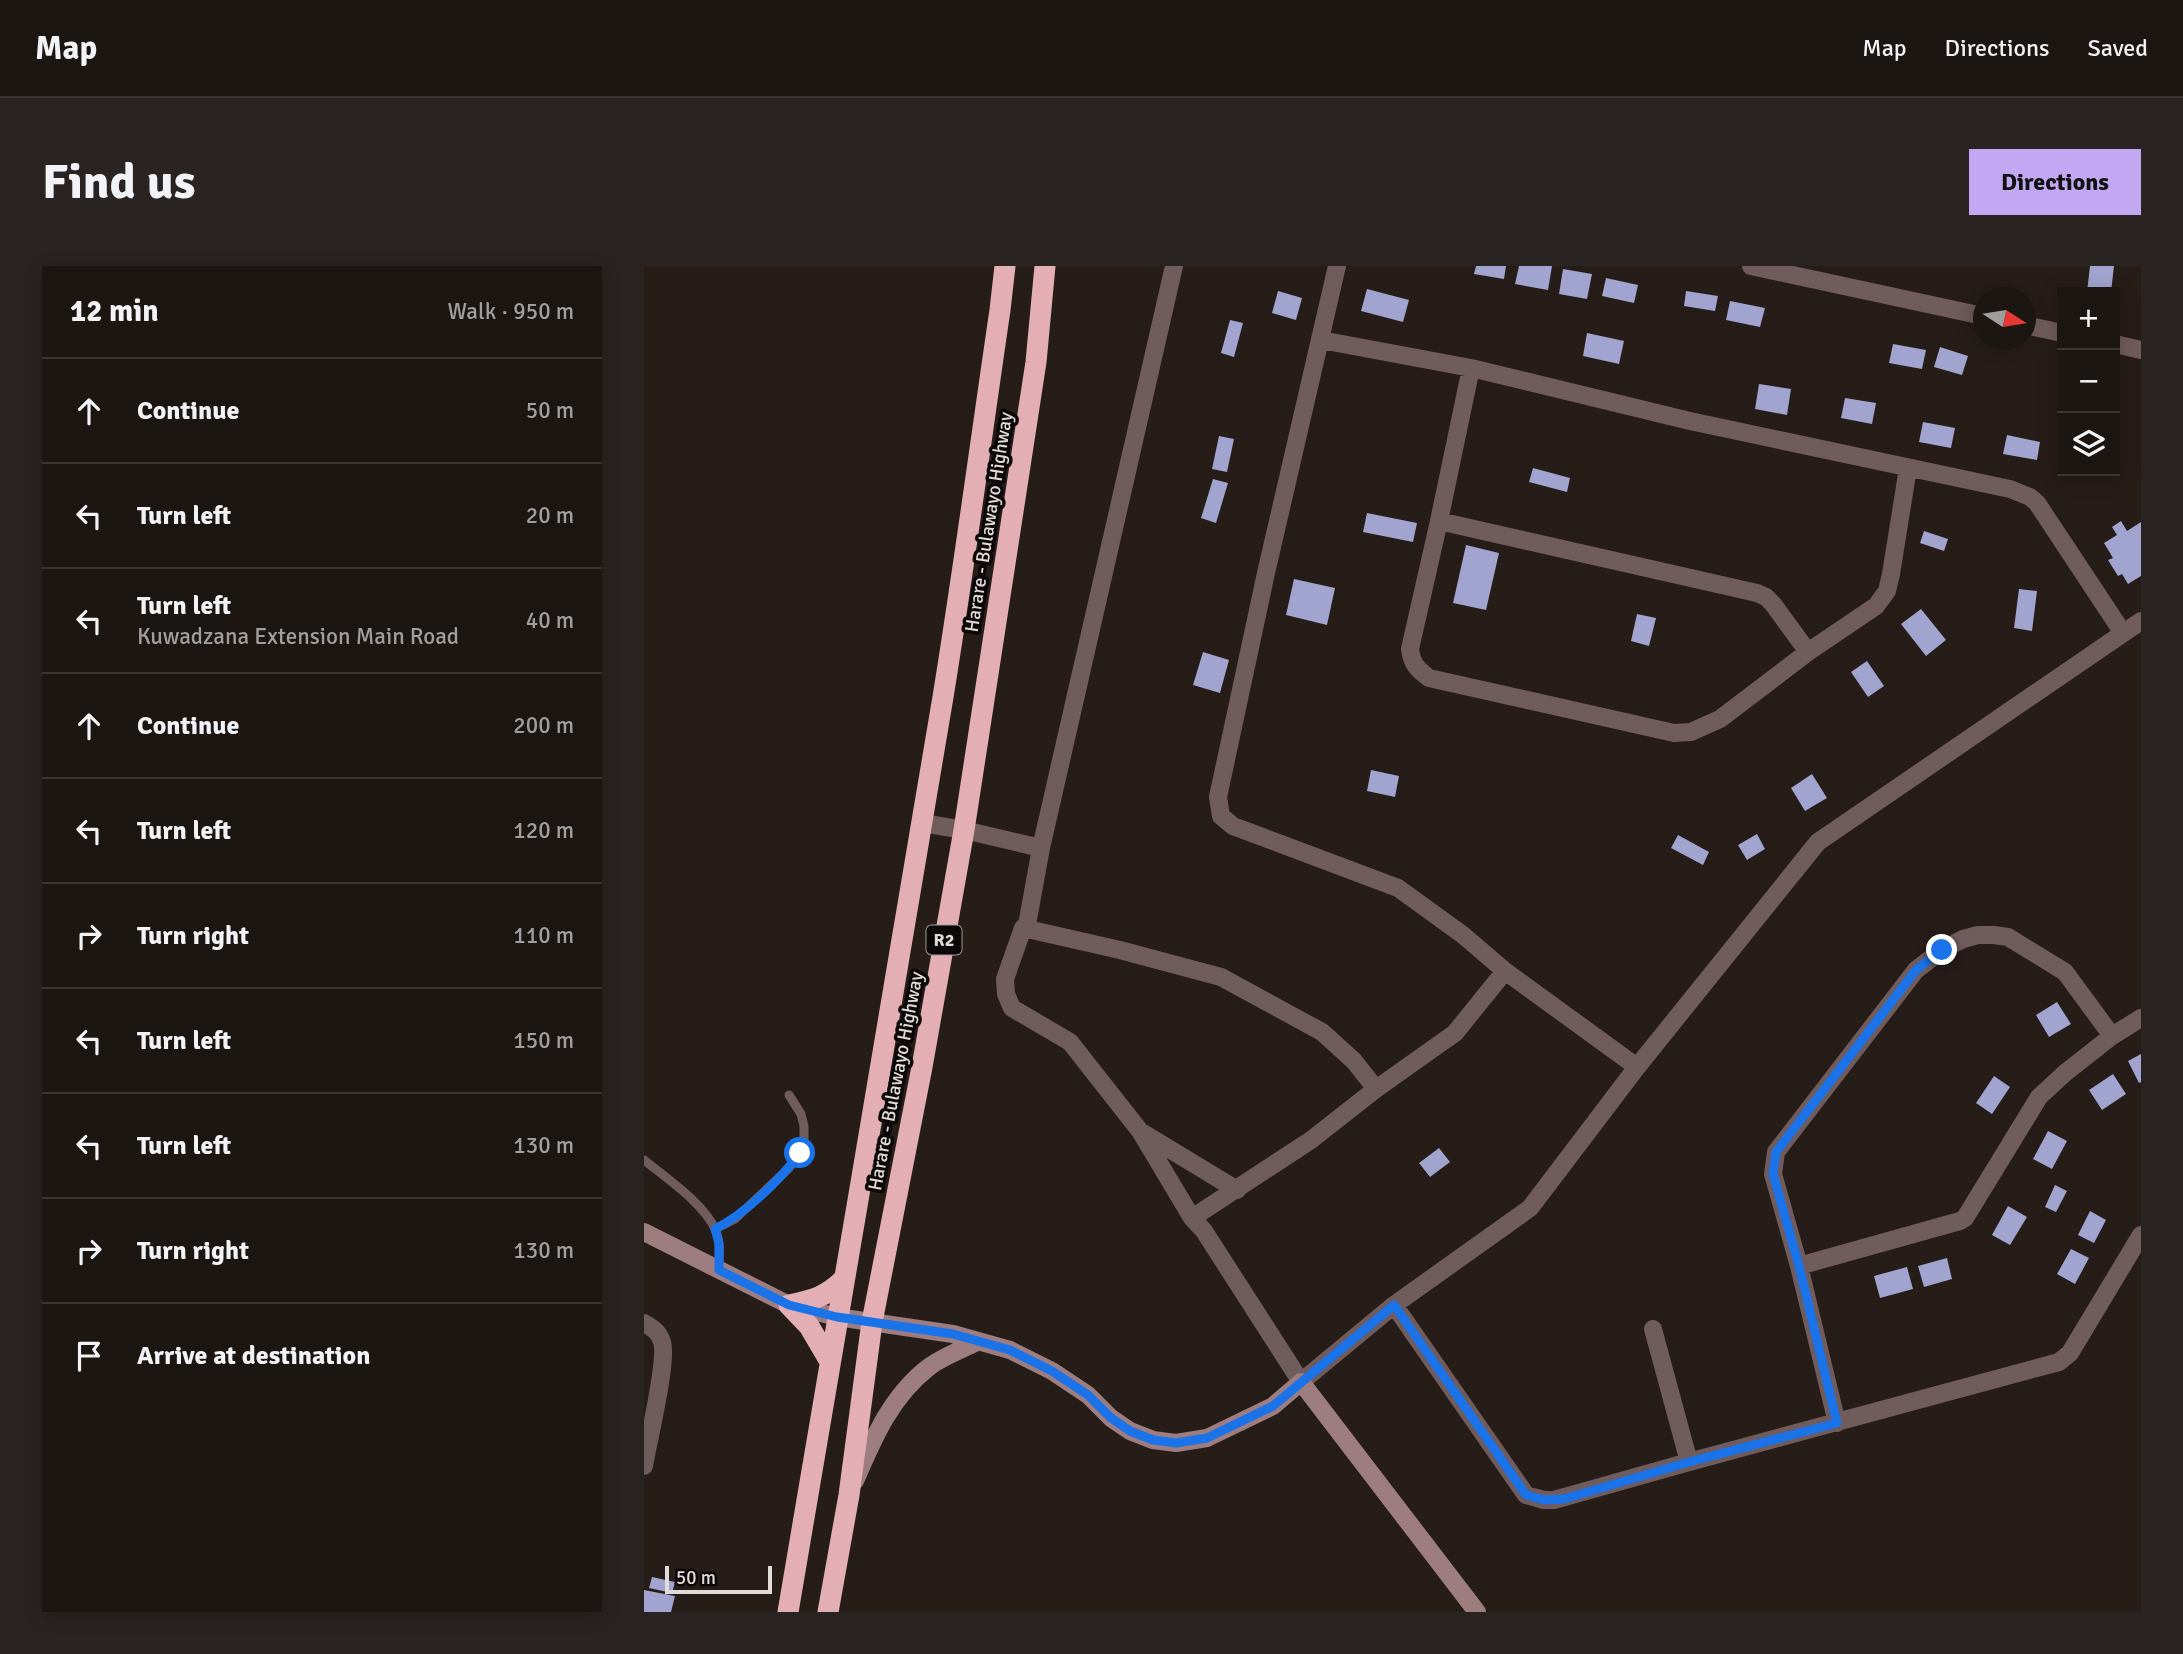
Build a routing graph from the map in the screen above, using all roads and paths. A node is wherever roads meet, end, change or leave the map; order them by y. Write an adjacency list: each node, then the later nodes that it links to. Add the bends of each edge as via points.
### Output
1 (1004, 266): 19 (highway, Harare - Bulawayo Highway / R2)
2 (1045, 266): 20 (highway, Harare - Bulawayo Highway / R2, via 1036,362)
3 (1174, 266): 21 (street)
4 (1337, 266): 10 (street)
5 (1751, 266): 6 (street)
6 (1779, 269): 7 (street)
7 (1973, 314)
8 (2036, 327): 9 (street)
9 (2057, 332)
10 (1321, 340): 13 (street); 23 (street, via 1218,806 1221,816 1233,826 1398,888)
11 (2120, 346): 12 (street)
12 (2141, 350)
13 (1471, 368): 14 (street); 15 (street)
14 (1908, 468): 17 (street, via 2030,497); 18 (street, via 1887,591 1876,606)
15 (1439, 521): 18 (street, via 1757,593 1773,604); 18 (street, via 1410,649 1417,669 1429,678 1674,733 1691,732 1720,719)
16 (2141, 621): 17 (street)
17 (2123, 633): 26 (street, via 1818,842)
18 (1808, 652)
19 (922, 823): 20 (street); 38 (highway, Harare - Bulawayo Highway / R2)
20 (964, 830): 21 (street); 42 (highway, Harare - Bulawayo Highway / R2)
21 (1041, 848): 22 (street)
22 (1023, 928): 27 (street, via 1221,977 1322,1032); 29 (street, via 1005,979 1012,1008 1070,1042)
23 (1505, 971): 26 (street); 27 (street, via 1455,1033)
24 (2141, 1018): 25 (street)
25 (2112, 1036): 36 (street, via 2039,1097 1960,1222); 36 (street, via 2064,972 2008,937 1978,935 1942,950 1916,970 1776,1152 1773,1174)
26 (1637, 1067): 40 (street, via 1530,1208)
27 (1376, 1089): 31 (street)
28 (789, 1095): 33 (lane, via 804,1126 800,1153 735,1219)
29 (1140, 1131): 31 (street); 32 (street)
30 (644, 1160): 33 (lane, via 698,1206)
31 (1237, 1190): 32 (street)
32 (1192, 1218): 47 (street, via 1205,1231)
33 (715, 1229): 37 (lane)
34 (644, 1232): 37 (street)
35 (2141, 1235): 48 (street, via 2066,1359)
36 (1799, 1266): 48 (street)
37 (719, 1270): 39 (street)
38 (844, 1279): 39 (highway, via 824,1296); 41 (highway, Harare - Bulawayo Highway / R2)
39 (789, 1305): 41 (street); 46 (highway, via 809,1326)
40 (1394, 1305): 47 (street); 49 (street, via 1526,1495 1564,1499)
41 (837, 1317): 42 (street); 46 (highway, Harare - Bulawayo Highway / R2)
42 (873, 1322): 45 (street, via 930,1329); 51 (highway, Harare - Bulawayo Highway / R2)
43 (644, 1323): 50 (street, via 656,1330 663,1343 663,1362)
44 (1653, 1329): 49 (street)
45 (977, 1342): 47 (street, via 1010,1350 1052,1371 1130,1431 1176,1443 1207,1438 1273,1406); 51 (street, via 931,1365 908,1385 876,1432)
46 (829, 1360): 52 (highway, Harare - Bulawayo Highway / R2)
47 (1301, 1382): 54 (street)
48 (1837, 1423): 49 (street)
49 (1689, 1462)
50 (644, 1466)
51 (849, 1495): 53 (highway, Harare - Bulawayo Highway / R2)
52 (788, 1612)
53 (828, 1612)
54 (1477, 1612)

